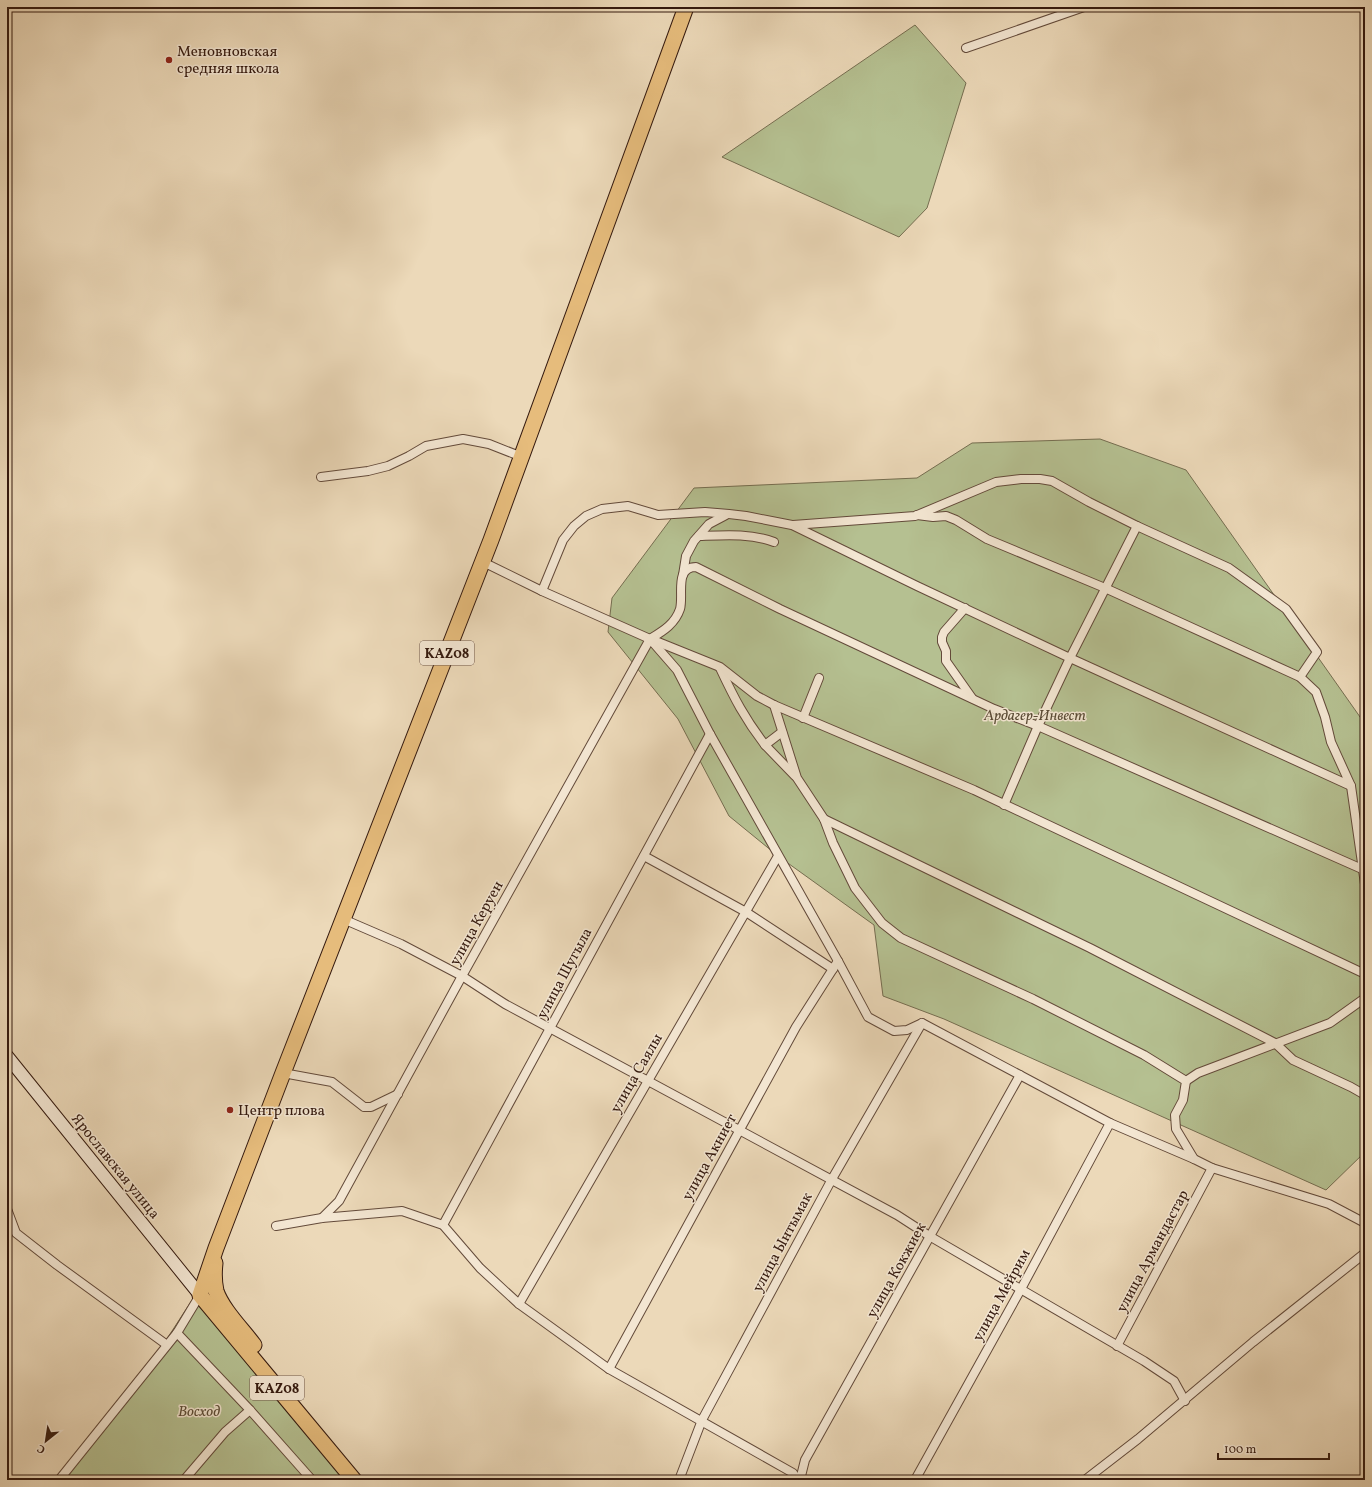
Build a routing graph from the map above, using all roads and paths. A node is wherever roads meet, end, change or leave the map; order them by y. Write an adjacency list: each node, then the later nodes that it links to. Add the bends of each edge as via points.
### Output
1 (686, 7): 4 (highway, KAZ08)
2 (1084, 7): 3 (street)
3 (966, 48)
4 (522, 457): 5 (street, via 489,444 463,440 426,446 388,466); 12 (highway, KAZ08)
5 (321, 477)
6 (729, 514): 8 (street); 10 (street, via 709,524); 15 (street, via 705,512 658,515 628,506 602,509 586,516 562,540)
7 (917, 515): 8 (street); 9 (street, via 996,482 1040,479 1052,482); 14 (street, via 946,516 987,538)
8 (792, 525): 16 (street)
9 (1137, 526): 14 (street); 20 (street, via 1229,568 1286,609 1317,652)
10 (699, 536): 11 (street, via 748,535); 13 (street, via 694,540 686,556)
11 (774, 542)
12 (483, 562): 15 (street); 38 (highway, KAZ08)
13 (683, 575): 17 (street, via 680,610 669,628); 22 (street, via 690,567 696,567)
14 (1105, 588): 18 (street); 20 (street)
15 (542, 591): 17 (street)
16 (965, 608): 18 (street); 22 (street, via 944,632 942,642 946,651 946,661)
17 (650, 639): 19 (street); 27 (street, via 678,670); 41 (street, улица Керуен)
18 (1070, 658): 25 (street); 30 (street)
19 (720, 667): 23 (street, via 757,696); 28 (street, via 737,704)
20 (1300, 677): 30 (street, via 1316,692 1331,742)
21 (819, 678): 24 (street)
22 (972, 699): 25 (street)
23 (774, 705): 24 (street); 26 (street)
24 (803, 718): 31 (street, via 954,781)
25 (1038, 726): 31 (street); 35 (street)
26 (782, 732): 28 (street); 29 (street)
27 (710, 734): 33 (street, улица Шугыла); 34 (street)
28 (765, 745): 29 (street)
29 (797, 778): 32 (street)
30 (1351, 786): 35 (street)
31 (1004, 805): 40 (street)
32 (824, 819): 45 (street, via 1090,948); 49 (street, via 855,888 882,924 901,938 1032,998 1144,1055)
33 (644, 856): 37 (street); 44 (street, улица Шугыла)
34 (778, 856): 37 (street, улица Саялы); 39 (street)
35 (1362, 869): 36 (street)
36 (1365, 884)
37 (746, 912): 39 (street); 50 (street, улица Саялы)
38 (343, 919): 41 (street, via 401,944); 47 (highway, KAZ08)
39 (836, 965): 43 (street, via 868,1017 894,1031 907,1030); 54 (street, улица Акниет, via 796,1027)
40 (1365, 974)
41 (462, 976): 44 (street); 51 (street, улица Керуен)
42 (1365, 998): 45 (street, via 1330,1023)
43 (922, 1024): 48 (street); 57 (street, улица Ынтымак)
44 (550, 1029): 50 (street); 61 (street, улица Шугыла)
45 (1275, 1043): 49 (street, via 1198,1072); 52 (street, via 1293,1060)
46 (7, 1056): 67 (main road, Ярославская улица)
47 (283, 1073): 51 (street, via 332,1082 364,1107 371,1107); 64 (highway, KAZ08)
48 (1020, 1075): 53 (street); 63 (street, улица Кокжиек)
49 (1186, 1081): 55 (street, via 1183,1100 1175,1115 1176,1129)
50 (647, 1082): 54 (street); 68 (street, улица Саялы)
51 (398, 1094): 59 (street, улица Керуен, via 339,1201)
52 (1365, 1095)
53 (1110, 1123): 55 (street); 66 (street, улица Мейрим)
54 (740, 1131): 57 (street); 72 (street, улица Акниет)
55 (1194, 1159): 56 (street)
56 (1212, 1168): 60 (street, via 1329,1204); 71 (street, улица Армандастар)
57 (832, 1179): 63 (street); 76 (street, улица Ынтымак)
58 (7, 1209): 70 (street, via 16,1233)
59 (322, 1218): 61 (street, via 402,1211); 62 (street)
60 (1365, 1223)
61 (443, 1225): 68 (street, via 480,1268)
62 (276, 1226)
63 (931, 1236): 66 (street); 82 (street, улица Кокжиек, via 805,1460)
64 (216, 1248): 67 (highway, KAZ08); 73 (highway, via 216,1291 226,1309 272,1369)
65 (1365, 1253): 74 (street)
66 (1021, 1289): 71 (street); 83 (street, улица Мейрим)
67 (200, 1295): 69 (street); 73 (highway, KAZ08)
68 (519, 1304): 72 (street)
69 (177, 1333): 70 (street); 75 (street)
70 (167, 1345): 77 (street)
71 (1118, 1346): 74 (street, via 1174,1381)
72 (609, 1369): 76 (street)
73 (283, 1395): 80 (highway, KAZ08)
74 (1184, 1401): 84 (street)
75 (250, 1410): 78 (street, via 225,1432); 79 (street)
76 (702, 1420): 81 (street, улица Ынтымак); 82 (street, улица Кокжиек, via 793,1473)
77 (59, 1480)
78 (184, 1480)
79 (312, 1480)
80 (354, 1480)
81 (679, 1480)
82 (799, 1480)
83 (914, 1480)
84 (1085, 1480)

